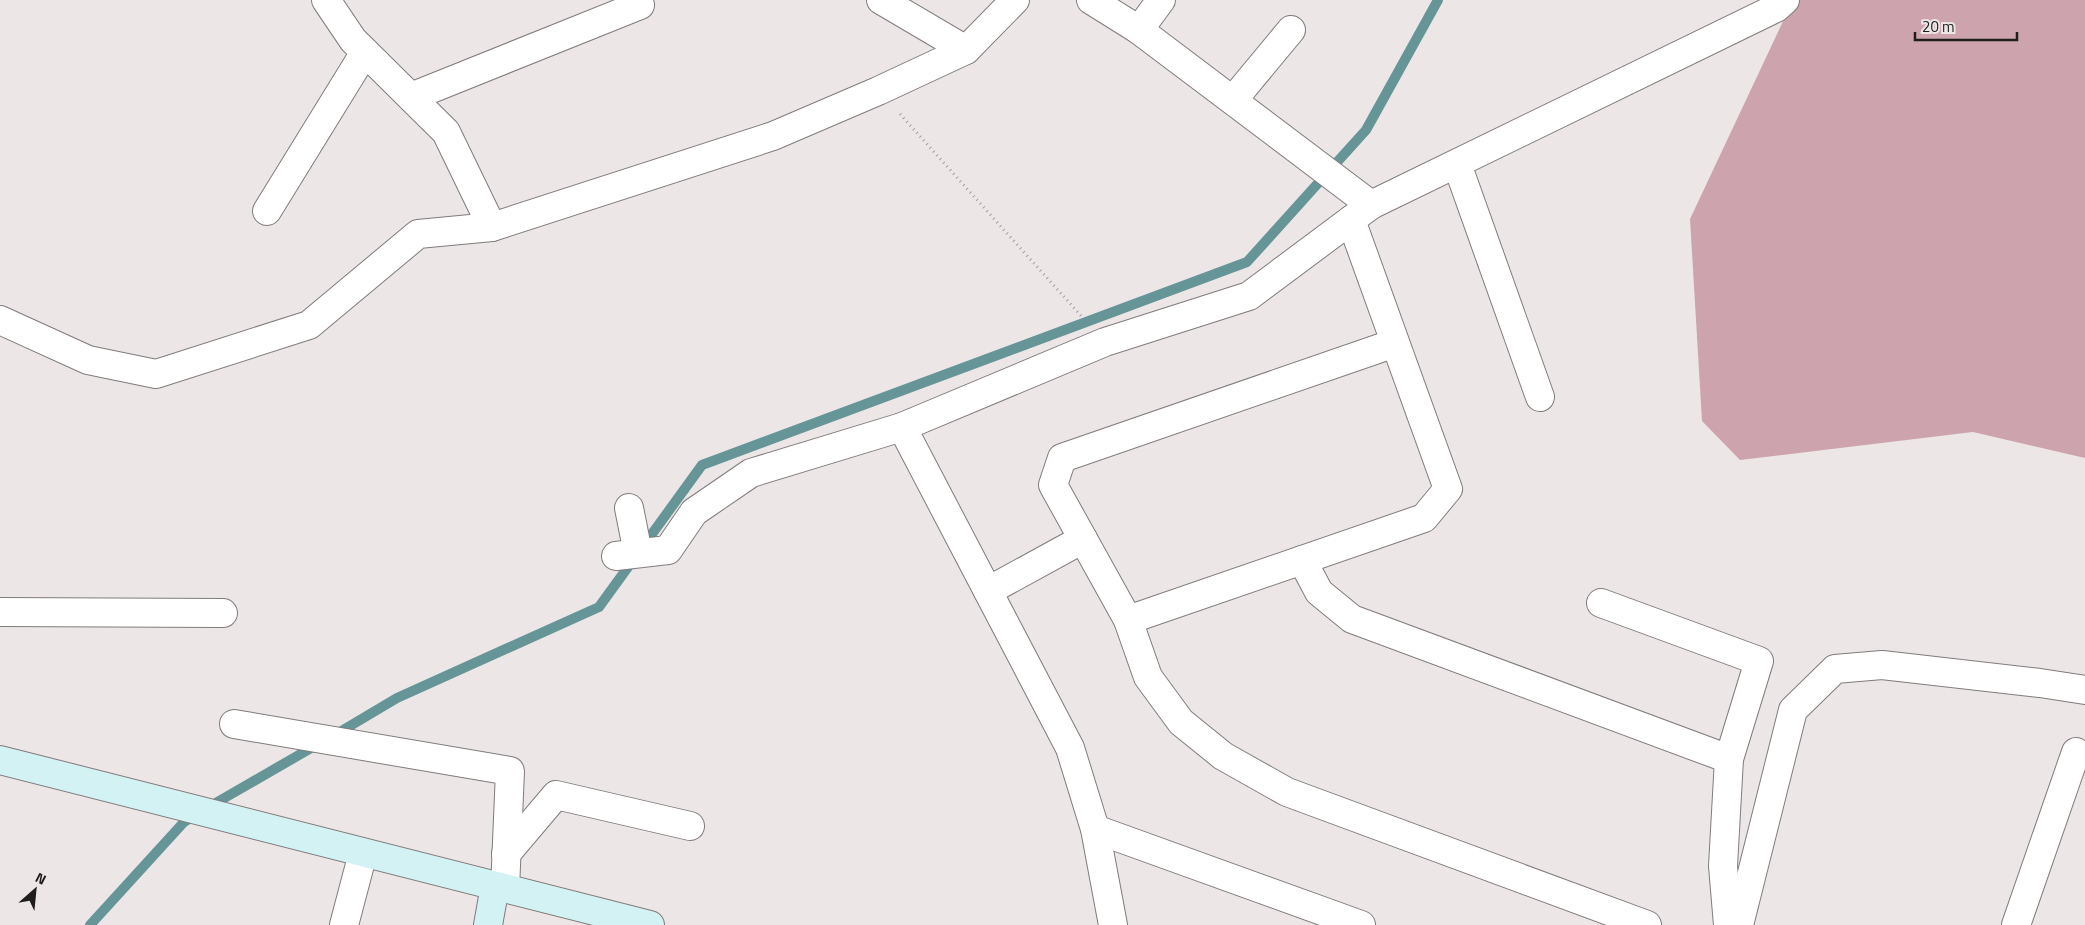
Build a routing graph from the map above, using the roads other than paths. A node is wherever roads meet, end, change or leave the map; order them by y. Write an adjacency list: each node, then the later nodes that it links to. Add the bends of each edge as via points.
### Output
1 (326, 0): 11 (street)
2 (881, 0): 10 (street)
3 (1015, 0): 10 (street)
4 (1091, 0): 8 (street)
5 (1161, 0): 8 (street)
6 (1785, 0): 14 (street, via 1776,8)
7 (640, 5): 12 (street)
8 (1139, 30): 13 (street)
9 (1291, 30): 13 (street)
10 (966, 50): 17 (street, via 773,136)
11 (365, 52): 12 (street); 15 (street)
12 (411, 97): 17 (street, via 446,132)
13 (1233, 100): 16 (street)
14 (1457, 164): 16 (street); 20 (street)
15 (267, 211)
16 (1361, 213): 19 (street); 21 (street, via 1249,296 1105,342)
17 (492, 227): 18 (street, via 418,234 309,325 156,374 88,360)
18 (0, 320)
19 (1395, 342): 23 (street, via 1062,458 1053,485); 24 (street, via 1448,489 1424,518)
20 (1540, 397)
21 (902, 427): 22 (street, via 751,473 694,512 668,550 627,554); 25 (street)
22 (628, 508)
23 (1083, 539): 25 (street); 29 (street)
24 (1302, 560): 29 (street); 33 (street, via 1319,592 1352,619)
25 (988, 591): 36 (street, via 1070,748)
26 (1601, 602): 33 (street, via 1759,661)
27 (0, 612): 28 (street)
28 (223, 613)
29 (1128, 620): 45 (street, via 1148,677 1181,722 1223,756 1287,792)
30 (2085, 690): 47 (street, via 1882,665 1835,668 1793,710)
31 (234, 724): 38 (street, via 510,771)
32 (2076, 752): 48 (street)
33 (1729, 758): 46 (street, via 1723,866)
34 (0, 760): 37 (street)
35 (690, 826): 38 (street, via 556,795)
36 (1096, 829): 43 (street); 44 (street)
37 (363, 853): 39 (street); 40 (street)
38 (506, 854): 39 (street)
39 (500, 888): 41 (street); 42 (street)
40 (344, 925)
41 (488, 925)
42 (650, 925)
43 (1113, 925)
44 (1361, 925)
45 (1647, 925)
46 (1728, 925)
47 (1739, 925)
48 (2016, 925)

